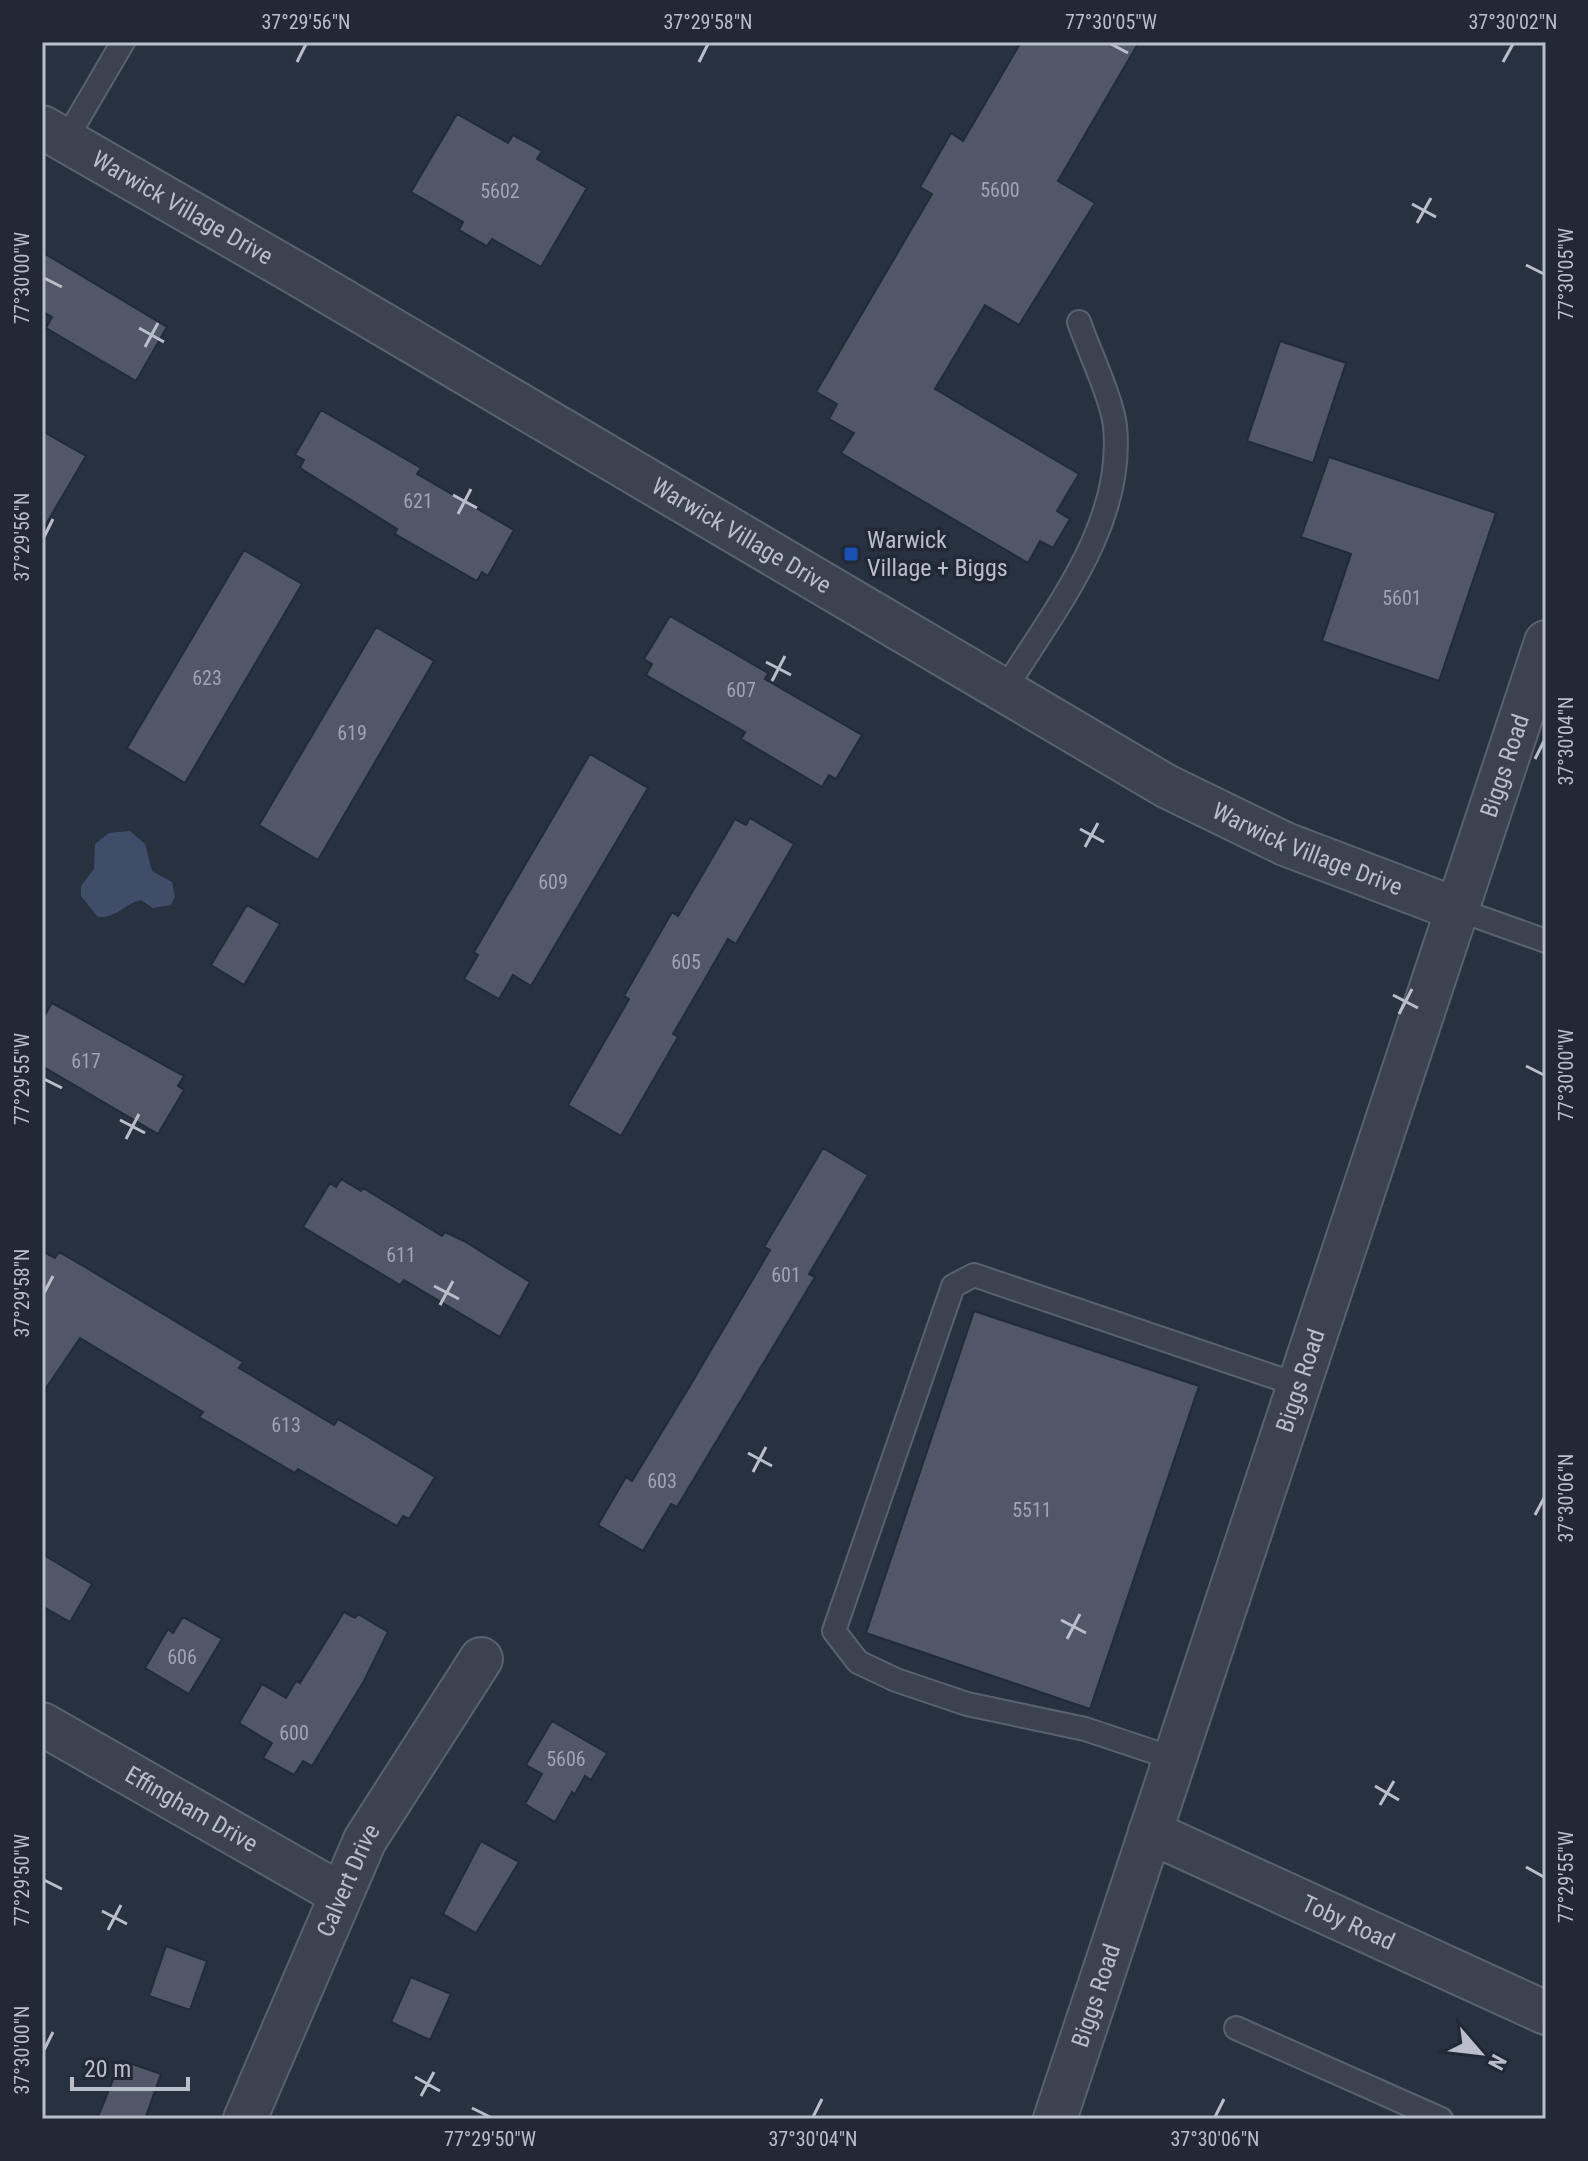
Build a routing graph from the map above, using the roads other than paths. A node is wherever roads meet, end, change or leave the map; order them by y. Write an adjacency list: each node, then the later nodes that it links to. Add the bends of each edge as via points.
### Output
1 (123, 42): 2 (lane)
2 (54, 134): 5 (street, Warwick Village Drive)
3 (1079, 322): 5 (lane, via 1115,426 1109,507 1094,544)
4 (1546, 642): 6 (street, Biggs Road)
5 (1004, 691): 6 (street, Warwick Village Drive, via 1166,786 1285,844)
6 (1456, 909): 7 (lane); 8 (street, Biggs Road)
7 (1546, 941)
8 (1298, 1385): 11 (street, Biggs Road); 11 (lane, via 974,1275 963,1280 953,1286 834,1631 858,1662 896,1680 967,1704 1085,1729)
9 (481, 1659): 13 (street, Calvert Drive, via 365,1840)
10 (42, 1724): 13 (street, Effingham Drive)
11 (1175, 1759): 12 (street, Biggs Road)
12 (1150, 1832): 14 (street, Toby Road); 17 (street, Biggs Road)
13 (340, 1894): 16 (street, Calvert Drive)
14 (1546, 2013)
15 (1236, 2028): 18 (lane)
16 (245, 2119)
17 (1055, 2119)
18 (1441, 2119)

